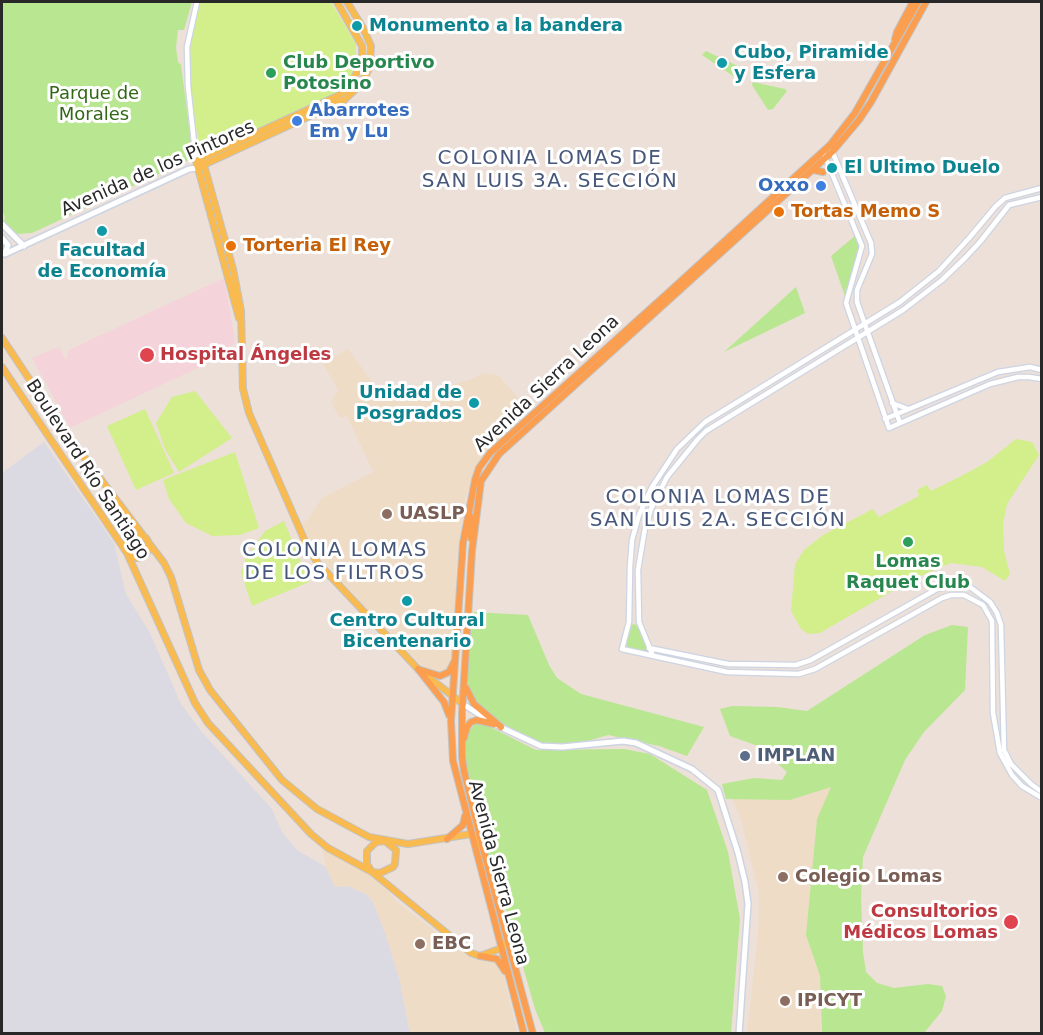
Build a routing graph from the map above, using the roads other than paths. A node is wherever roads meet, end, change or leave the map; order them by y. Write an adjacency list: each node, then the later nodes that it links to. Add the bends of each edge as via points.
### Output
1 (197, 2): 18 (street, via 187,47 188,86)
2 (337, 2): 8 (main road, via 359,38)
3 (347, 2): 9 (main road, via 368,38)
4 (913, 2): 7 (highway)
5 (918, 2): 7 (highway, Avenida Sierra Leona)
6 (926, 2): 12 (highway, Avenida Sierra Leona)
7 (894, 46): 13 (highway, Avenida Sierra Leona)
8 (362, 57): 9 (main road); 10 (main road)
9 (371, 58): 11 (main road)
10 (360, 65): 11 (main road); 14 (main road, via 345,92)
11 (369, 69): 14 (main road, via 351,96)
12 (886, 74): 13 (highway); 15 (highway, Avenida Sierra Leona)
13 (865, 89): 15 (highway, via 866,101); 16 (highway, Avenida Sierra Leona)
14 (301, 117): 18 (main road, Avenida de los Pintores)
15 (859, 120): 16 (highway, Avenida Sierra Leona)
16 (831, 148): 17 (highway, Avenida Sierra Leona); 27 (street, via 871,243 872,254 856,298)
17 (824, 155): 19 (highway, Avenida Sierra Leona); 28 (street, via 862,246 846,303); 30 (highway, Avenida Sierra Leona)
18 (200, 163): 25 (main road, Avenida de los Pintores); 54 (main road, via 240,320 243,389 249,413 317,562)
19 (814, 170): 20 (highway); 30 (highway, Avenida Sierra Leona)
20 (823, 172)
21 (1041, 188): 27 (street, via 1005,198 939,271)
22 (1041, 197): 29 (street, via 1009,205 980,242 942,280)
23 (2, 224): 25 (main road)
24 (4, 240): 25 (main road); 26 (main road, via 8,247)
25 (24, 246): 26 (main road, Avenida de los Pintores)
26 (3, 255)
27 (864, 324): 28 (street); 29 (street)
28 (855, 328): 32 (street); 53 (street, via 705,422 658,474 632,540 629,622 622,649)
29 (867, 333): 32 (street); 36 (street)
30 (627, 334): 41 (highway, Avenida Sierra Leona, via 490,453); 43 (highway, Avenida Sierra Leona, via 488,468 481,481)
31 (2, 337): 42 (main road, Boulevard Río Santiago, via 64,432)
32 (858, 338): 39 (street); 51 (street, via 706,431 667,477 645,528 638,570 639,622)
33 (2, 367): 44 (main road, Boulevard Río Santiago)
34 (1041, 370): 37 (street, via 1030,367 998,372)
35 (1041, 379): 40 (street, via 996,382)
36 (892, 403): 37 (street); 38 (street)
37 (908, 409): 38 (street)
38 (896, 414): 39 (street); 40 (street)
39 (885, 419): 40 (street, via 889,428)
40 (900, 423)
41 (470, 497): 43 (highway); 45 (highway, Avenida Sierra Leona)
42 (147, 539): 44 (main road, via 138,534 129,538 125,545); 44 (main road, via 148,552 144,557); 69 (main road, Boulevard Río Santiago, via 171,577 200,670 238,727 305,801 369,837)
43 (473, 543): 46 (highway, Avenida Sierra Leona)
44 (127, 553): 71 (main road, Boulevard Río Santiago, via 208,723 305,828 328,848)
45 (462, 554): 46 (highway, via 468,557); 52 (highway, Avenida Sierra Leona)
46 (472, 573): 55 (highway, Avenida Sierra Leona)
47 (977, 590): 48 (street); 49 (street, via 962,585 937,589); 57 (street, via 999,618)
48 (973, 598): 50 (street, via 942,598); 56 (street, via 983,605 992,621)
49 (868, 629): 50 (street); 51 (street, via 796,664 720,663)
50 (872, 639): 53 (street, via 799,674 720,671)
51 (649, 648): 53 (street)
52 (456, 656): 54 (highway, via 449,672 440,676); 58 (highway, Avenida Sierra Leona)
53 (653, 656)
54 (418, 669): 58 (main road); 60 (highway, via 444,702)
55 (465, 677): 59 (highway, Avenida Sierra Leona); 62 (highway, via 474,704)
56 (992, 686): 57 (street); 65 (street, via 1000,753 1022,786)
57 (1002, 687): 64 (street, via 1004,750 1011,764)
58 (454, 697): 59 (main road); 60 (highway, Avenida Sierra Leona)
59 (463, 704): 61 (main road); 63 (highway, Avenida Sierra Leona)
60 (451, 721): 66 (highway, Avenida Sierra Leona, via 453,761)
61 (494, 724): 62 (main road); 63 (highway, via 471,722)
62 (501, 727): 78 (main road, via 541,746 636,743 692,770 718,790 746,882 748,904)
63 (462, 757): 70 (highway, Avenida Sierra Leona)
64 (1041, 792)
65 (1041, 798)
66 (465, 809): 67 (highway, Avenida Sierra Leona); 68 (highway, via 463,825)
67 (471, 834): 68 (main road, Boulevard Río Santiago); 70 (main road); 73 (highway, Avenida Sierra Leona)
68 (447, 839): 69 (main road, Boulevard Río Santiago, via 408,844)
69 (385, 841): 71 (main road, via 376,842 367,851 367,864); 71 (main road, via 396,850 393,867)
70 (483, 849): 72 (highway, Avenida Sierra Leona)
71 (372, 872): 74 (main road, Boulevard Río Santiago, via 471,953)
72 (509, 941): 73 (main road); 77 (highway, Avenida Sierra Leona)
73 (502, 948): 74 (main road); 75 (highway, Avenida Sierra Leona)
74 (480, 956): 75 (highway, via 497,959)
75 (510, 981): 76 (highway, Avenida Sierra Leona)
76 (524, 1034)
77 (532, 1034)
78 (739, 1034)

